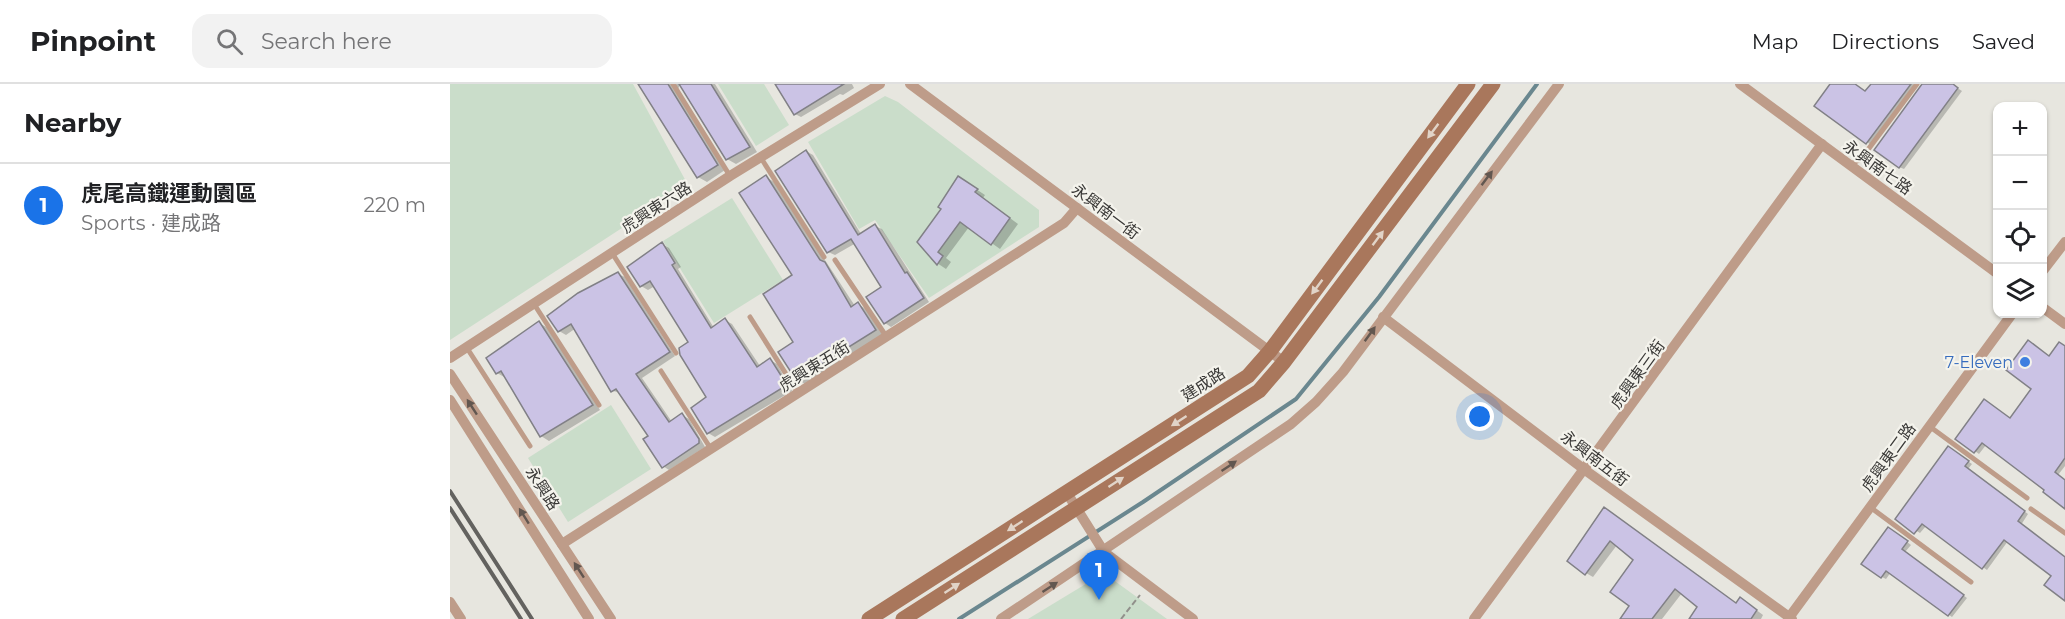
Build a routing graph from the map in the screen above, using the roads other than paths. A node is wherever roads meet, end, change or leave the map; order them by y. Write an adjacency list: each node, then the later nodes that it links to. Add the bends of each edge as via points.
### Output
1 (673, 84): 12 (lane)
2 (880, 84): 10 (street, 虎興東六路)
3 (910, 84): 13 (street, 永興南一街)
4 (1468, 84): 28 (street, 建成路, one-way to 28)
5 (1493, 84): 31 (street, one-way to 5)
6 (1559, 84): 23 (street, one-way to 6)
7 (1917, 84): 11 (lane, via 1861,159)
8 (1747, 86): 9 (street, 永興南七路)
9 (1822, 144): 11 (street, 永興南七路); 40 (street, 虎興東三街)
10 (761, 158): 12 (street, 虎興東六路); 16 (lane)
11 (1850, 165): 19 (street, 永興南七路)
12 (730, 176): 15 (street, 虎興東六路)
13 (1077, 208): 26 (street, 虎興東五街, via 1064,223); 28 (street, 永興南一街)
14 (2065, 242): 18 (street)
15 (612, 254): 20 (street, 虎興東六路); 29 (lane)
16 (824, 257)
17 (835, 260): 26 (lane)
18 (2047, 267)
19 (1993, 270)
20 (534, 304): 27 (street, 虎興東六路); 36 (lane)
21 (2047, 310): 25 (street)
22 (750, 317): 34 (lane)
23 (1383, 317): 40 (street, 永興南五街); 48 (street, one-way to 23, via 1291,424 1343,372)
24 (2009, 318): 37 (street, 虎興東二路)
25 (2065, 324)
26 (887, 338): 34 (street, 虎興東五街)
27 (467, 348): 30 (street, 虎興東六路); 38 (lane)
28 (1270, 351): 31 (street, 永興南一街); 41 (street, 建成路, one-way to 41, via 1248,376)
29 (676, 353)
30 (450, 358)
31 (1284, 362): 45 (street, one-way to 31, via 1259,391)
32 (661, 370): 39 (lane)
33 (450, 374): 47 (street, 永興路, one-way to 33)
34 (798, 393): 39 (street, 虎興東五街)
35 (450, 400): 53 (street, 永興路, one-way to 35)
36 (599, 405)
37 (1929, 426): 42 (lane); 43 (street, 虎興東二路)
38 (530, 446)
39 (711, 449): 47 (street, 虎興東五街)
40 (1586, 470): 51 (street, 永興南五街); 59 (street, 虎興東三街)
41 (1067, 493): 45 (street); 55 (street, 建成路, one-way to 55)
42 (2027, 498)
43 (1870, 507): 49 (lane); 51 (street, 虎興東二路)
44 (2031, 509): 46 (lane)
45 (1076, 512): 48 (street); 56 (street, one-way to 45)
46 (2065, 533)
47 (562, 544): 54 (street, 永興路, one-way to 47)
48 (1101, 548): 57 (street, one-way to 48); 58 (street)
49 (1971, 582)
50 (450, 602): 52 (street)
51 (1790, 618)
52 (461, 619)
53 (589, 619)
54 (611, 619)
55 (869, 619)
56 (903, 619)
57 (1001, 619)
58 (1193, 619)
59 (1474, 619)

